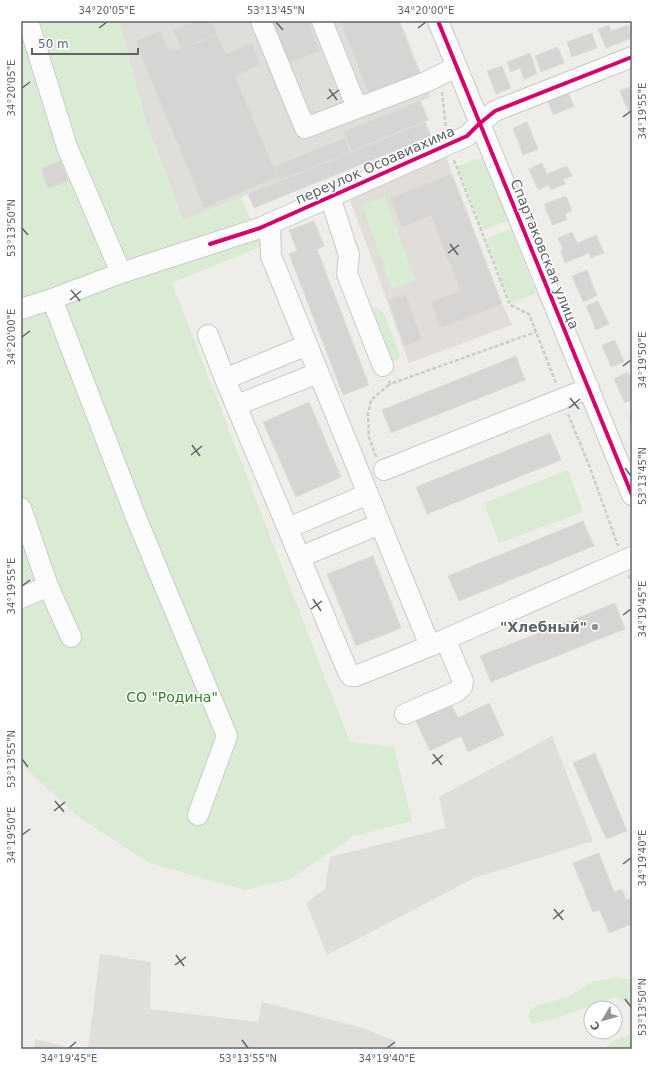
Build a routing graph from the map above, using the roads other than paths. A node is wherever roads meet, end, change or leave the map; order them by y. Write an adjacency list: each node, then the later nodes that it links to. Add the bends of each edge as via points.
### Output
1 (28, 21): 11 (street, via 67,147)
2 (261, 21): 7 (street, via 305,128)
3 (322, 21): 7 (street)
4 (438, 21): 6 (street, Спартаковская улица)
5 (632, 57): 8 (street, переулок Осоавиахима, via 495,112)
6 (456, 68): 7 (street); 8 (street, Спартаковская улица)
7 (357, 108)
8 (479, 124): 9 (street, переулок Осоавиахима, via 467,136); 19 (street, Спартаковская улица)
9 (330, 197): 10 (street, переулок Осоавиахима); 17 (street, via 349,256 348,274)
10 (270, 223): 11 (street, переулок Осоавиахима); 15 (street, via 270,256)
11 (121, 273): 12 (street, переулок Осоавиахима)
12 (52, 299): 13 (street, переулок Осоавиахима); 34 (street, via 137,520 227,736)
13 (21, 309)
14 (208, 335): 18 (street)
15 (307, 345): 16 (street); 18 (street)
16 (318, 373): 20 (street); 22 (street)
17 (387, 375)
18 (226, 379): 20 (street)
19 (589, 388): 21 (street); 23 (street, Спартаковская улица)
20 (237, 405): 26 (street)
21 (384, 470)
22 (368, 494): 25 (street); 26 (street)
23 (632, 495)
24 (21, 508): 29 (street)
25 (380, 524): 27 (street); 32 (street)
26 (288, 528): 27 (street)
27 (300, 557): 32 (street, via 351,676)
28 (627, 559): 32 (street)
29 (48, 586): 30 (street); 31 (street)
30 (21, 598)
31 (71, 637)
32 (438, 642): 33 (street, via 463,681 462,688)
33 (405, 714)
34 (198, 815)

